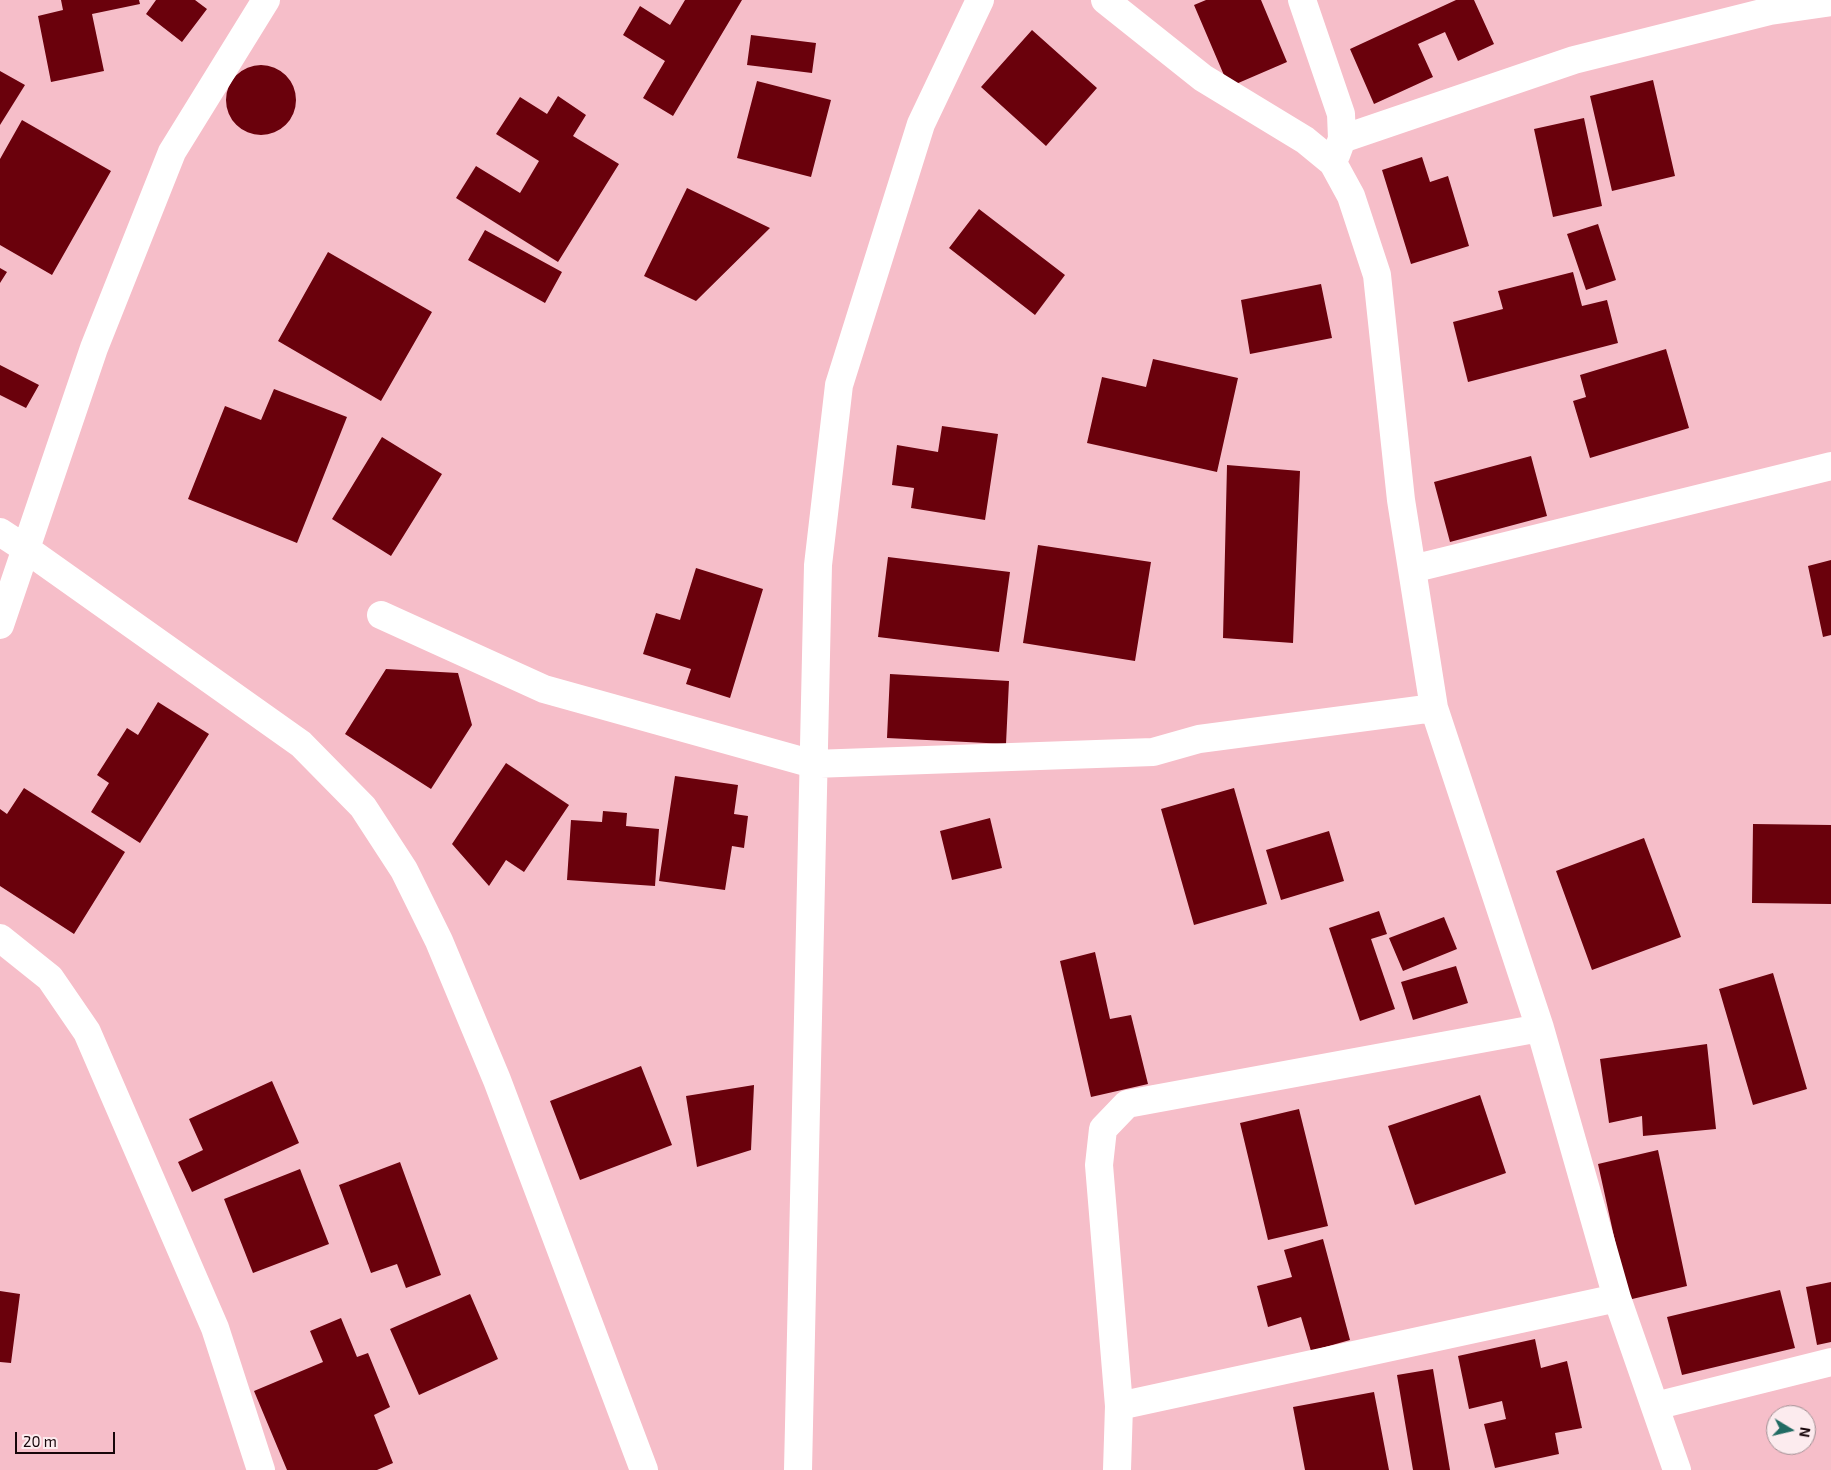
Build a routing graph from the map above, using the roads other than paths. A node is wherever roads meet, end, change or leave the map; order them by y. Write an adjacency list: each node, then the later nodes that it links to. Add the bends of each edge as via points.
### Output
1 (266, 0): 9 (street, via 172,152 94,348)
2 (980, 0): 14 (street, via 922,124 839,385 818,564)
3 (1105, 0): 6 (street, via 1203,78 1306,140)
4 (1302, 0): 6 (street, via 1342,114)
5 (1831, 2): 6 (street, via 1770,11 1574,60)
6 (1337, 151): 10 (street, via 1377,275 1401,500)
7 (1831, 466): 10 (street)
8 (0, 532): 9 (street)
9 (26, 548): 12 (street); 22 (street, via 301,744 363,807 404,870 439,941 497,1080)
10 (1412, 569): 13 (street)
11 (381, 615): 14 (street, via 544,689)
12 (0, 625)
13 (1434, 708): 14 (street, via 1199,739 1153,752); 16 (street)
14 (813, 764): 23 (street)
15 (0, 938): 21 (street, via 50,978 87,1032 215,1328)
16 (1540, 1028): 17 (street); 19 (street, via 1127,1104 1102,1129 1099,1165)
17 (1617, 1298): 19 (street); 20 (street)
18 (1831, 1362): 20 (street)
19 (1119, 1406): 24 (street)
20 (1655, 1406): 25 (street)
21 (260, 1470)
22 (644, 1470)
23 (798, 1470)
24 (1117, 1470)
25 (1677, 1470)

